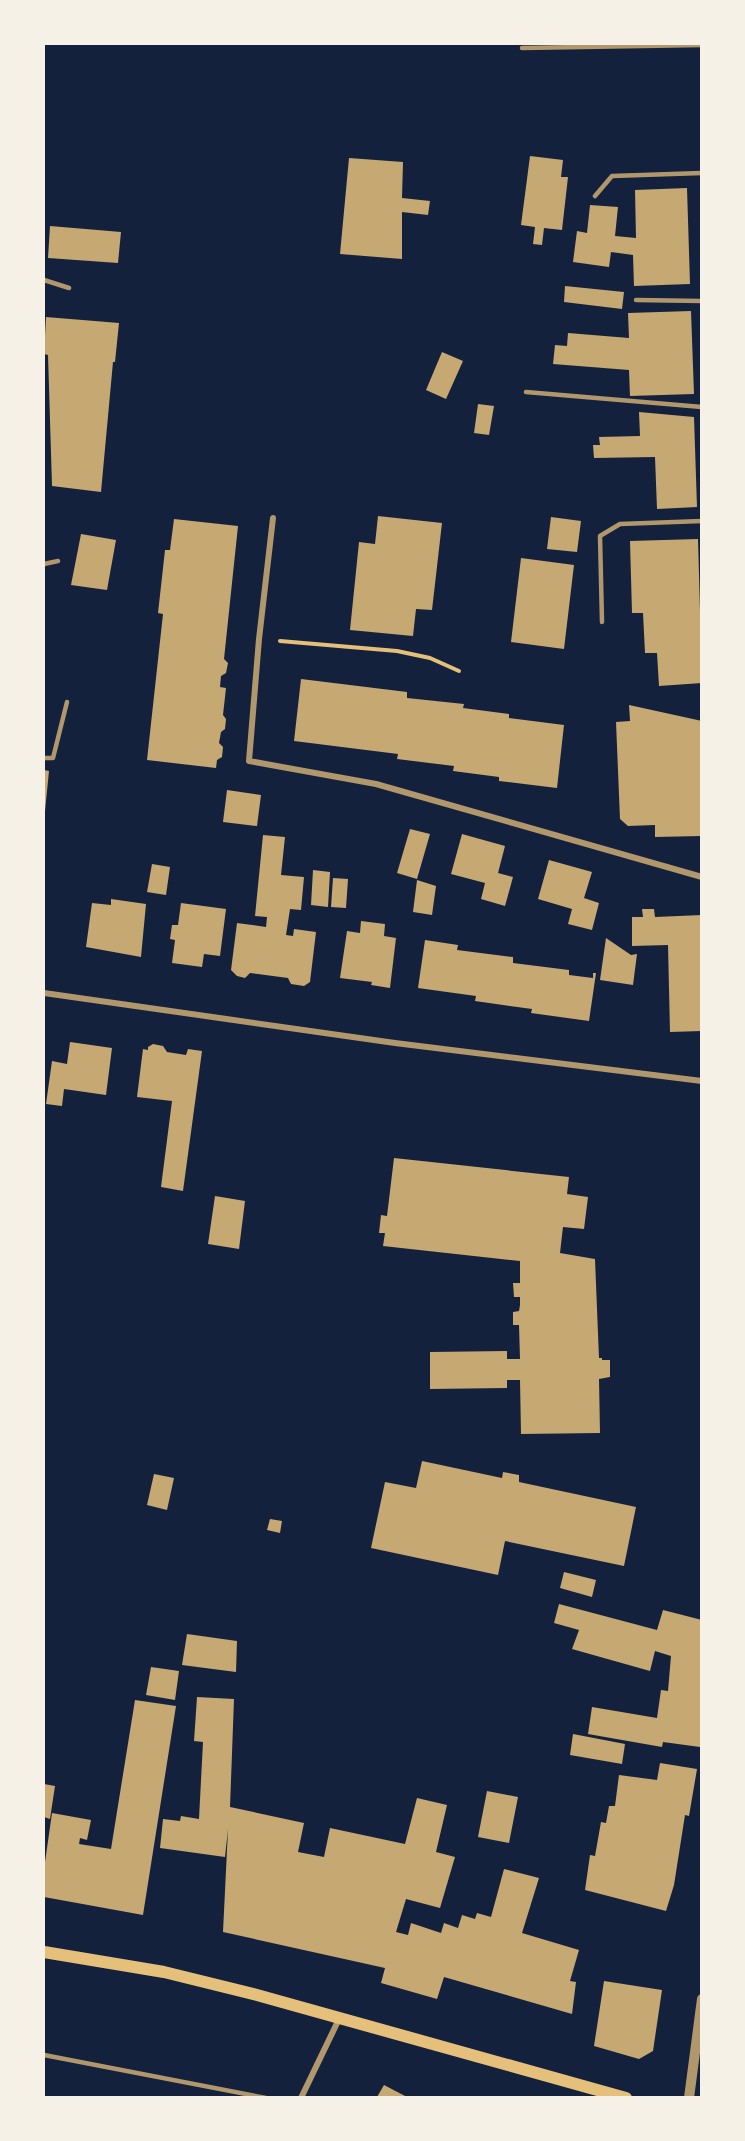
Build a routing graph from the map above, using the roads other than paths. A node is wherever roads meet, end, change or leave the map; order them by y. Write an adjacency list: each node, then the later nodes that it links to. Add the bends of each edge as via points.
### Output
1 (702, 45): 2 (lane)
2 (522, 48)
3 (702, 173): 4 (lane, via 612,176)
4 (595, 196)
5 (44, 280): 6 (lane)
6 (69, 288)
7 (636, 300): 8 (lane)
8 (702, 301)
9 (526, 392): 10 (lane)
10 (702, 407)
11 (273, 518): 18 (street, via 249,761 376,784)
12 (702, 521): 15 (lane, via 620,524 600,536)
13 (58, 561): 14 (lane)
14 (44, 564)
15 (602, 622)
16 (67, 702): 17 (lane, via 53,758)
17 (44, 758)
18 (702, 877)
19 (44, 993): 20 (street)
20 (702, 1081)
21 (44, 1952): 23 (main road, via 164,1972)
22 (702, 1999): 28 (street)
23 (339, 2019): 26 (street); 27 (main road)
24 (44, 2055): 25 (lane)
25 (266, 2097)
26 (301, 2097)
27 (626, 2097)
28 (689, 2097)

